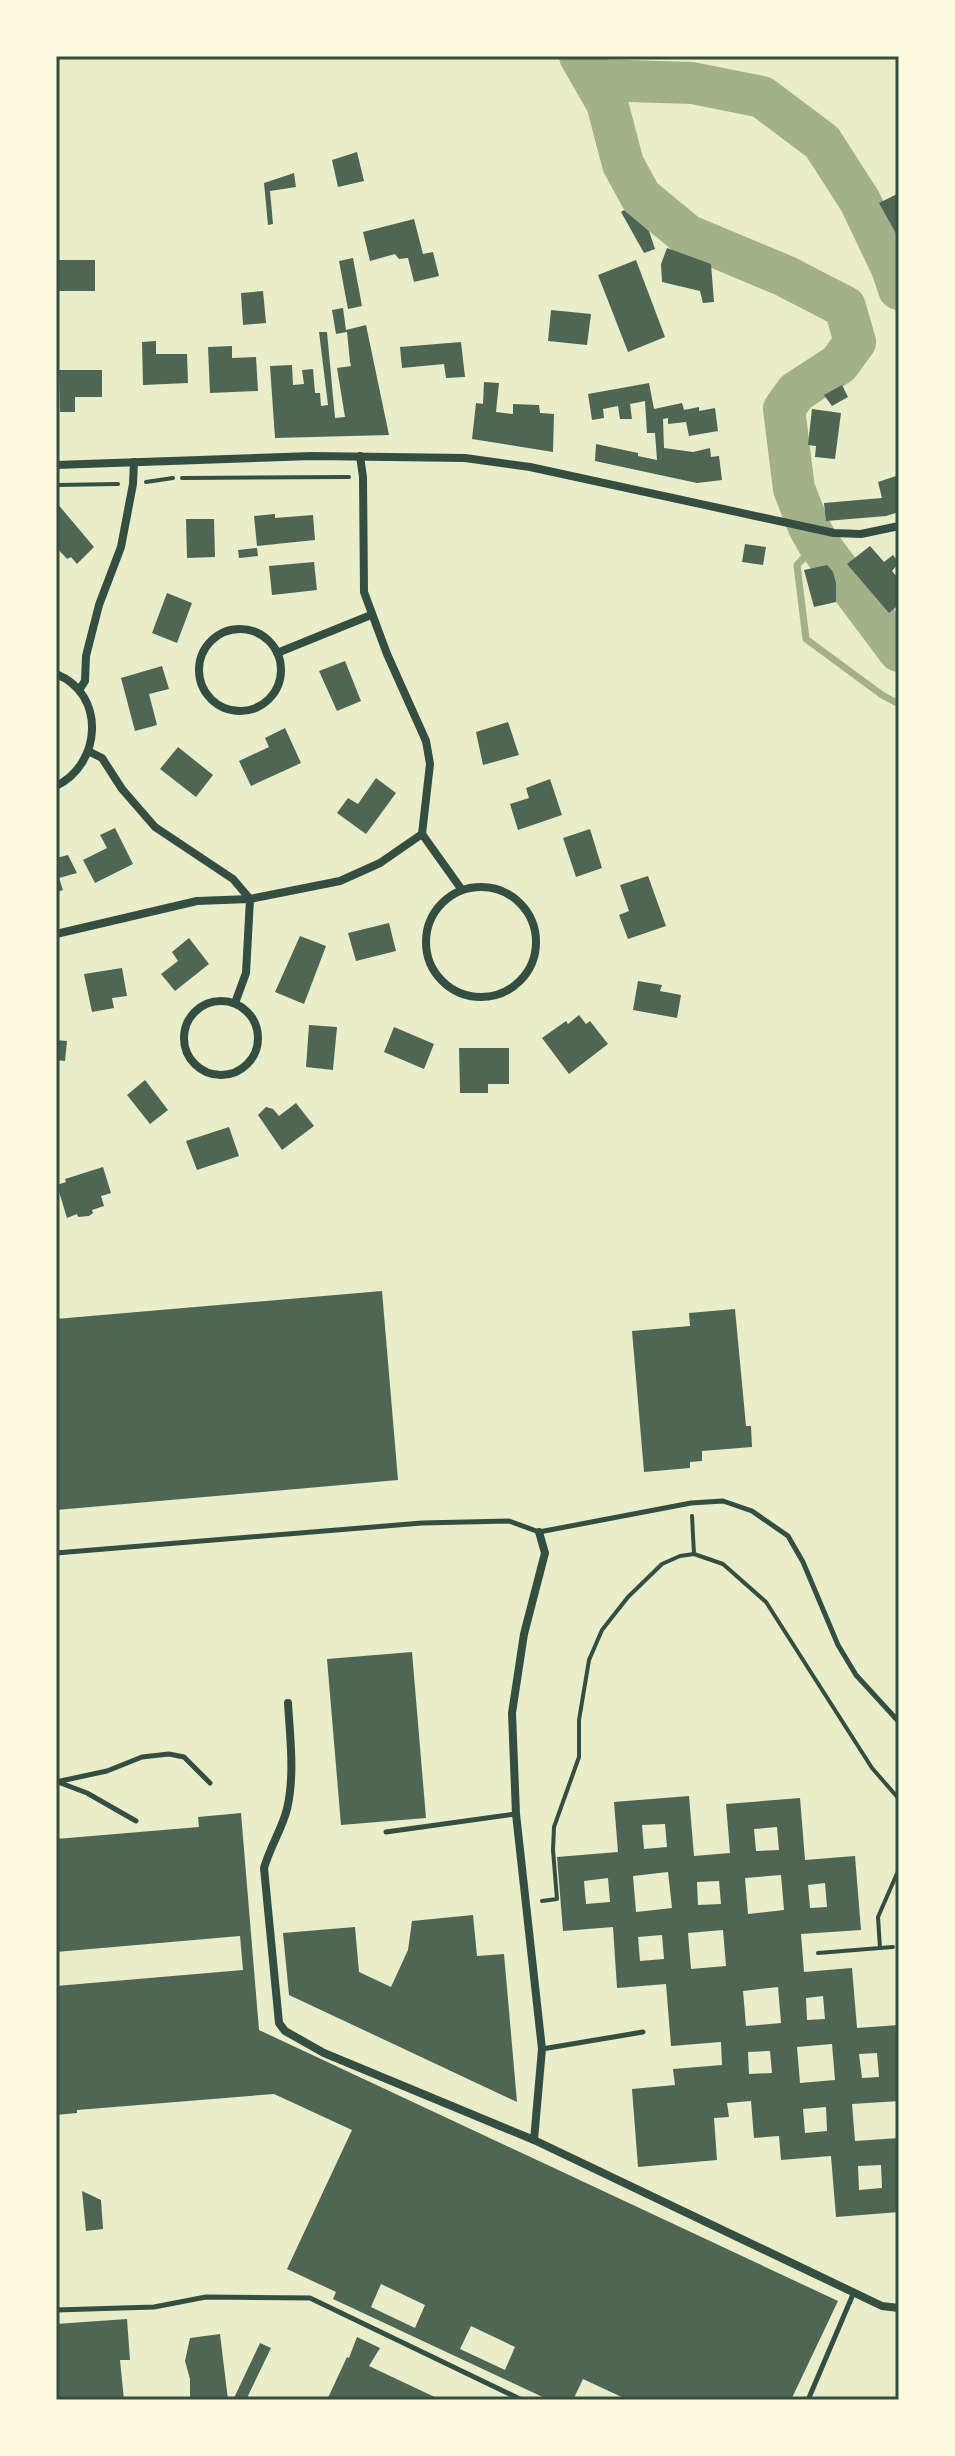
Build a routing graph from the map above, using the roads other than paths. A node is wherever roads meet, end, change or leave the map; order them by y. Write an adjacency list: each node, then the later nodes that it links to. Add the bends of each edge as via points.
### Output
1 (360, 456): 2 (street); 4 (street, via 465,458 530,467 834,533); 5 (street, via 364,592)
2 (134, 462): 3 (street); 8 (street, via 121,547 99,605)
3 (56, 465)
4 (899, 526)
5 (371, 615): 6 (street); 11 (street, via 426,741 430,764)
6 (277, 653): 6 (street, via 259,634 220,634 202,654 200,680 215,703 227,709 254,709 266,703 280,680)
7 (56, 674): 8 (street)
8 (79, 690): 9 (street, via 93,720)
9 (90, 752): 10 (street, via 80,768); 13 (street, via 102,758 155,827 233,879)
10 (56, 786)
11 (422, 834): 12 (street); 13 (street, via 380,863 340,881)
12 (462, 890): 12 (street, via 435,911 428,927 429,961 438,977 458,992 500,994 529,969 536,932 529,914 508,894 481,886)
13 (250, 899): 14 (street, via 197,901); 15 (street, via 246,973)
14 (56, 934)
15 (235, 1003): 15 (street, via 210,1002 185,1027 185,1051 212,1075 224,1076 247,1065 258,1043 254,1019)
16 (539, 1532): 17 (lane, via 509,1521 422,1523); 19 (lane, via 691,1503 723,1501 752,1511 788,1536 838,1645 856,1675); 22 (street, via 545,1553 524,1634 512,1713)
17 (56, 1553)
18 (288, 1703): 27 (street, via 291,1791 264,1868 279,2023 324,2053)
19 (899, 1722)
20 (56, 1782): 21 (lane, via 169,1754 184,1757); 23 (lane)
21 (210, 1783)
22 (516, 1814): 24 (lane); 26 (street)
23 (136, 1821)
24 (386, 1832)
25 (643, 2032): 26 (lane)
26 (542, 2049): 27 (street)
27 (534, 2140): 28 (street)
28 (854, 2292): 29 (street); 32 (lane)
29 (899, 2308)
30 (56, 2310): 31 (lane, via 154,2307 206,2297 310,2298)
31 (522, 2400)
32 (808, 2400)

